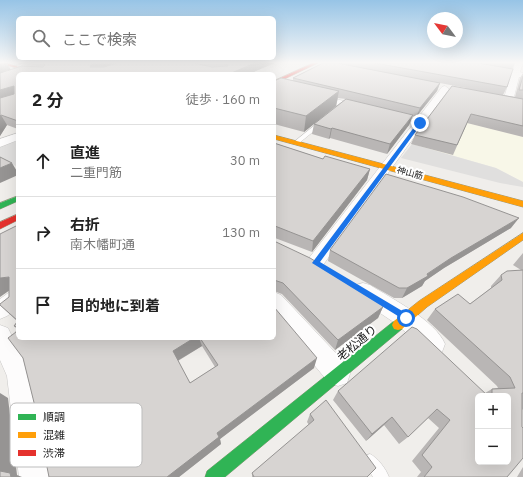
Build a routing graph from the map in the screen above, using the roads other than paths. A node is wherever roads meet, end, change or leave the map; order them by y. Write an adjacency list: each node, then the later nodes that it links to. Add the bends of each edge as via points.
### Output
1 (278, 85): 5 (street, via 343,106)
2 (515, 85): 4 (street)
3 (445, 89): 8 (street)
4 (508, 101)
5 (375, 112)
6 (328, 117): 14 (lane)
7 (405, 119): 8 (street)
8 (420, 123): 15 (street)
9 (0, 131): 10 (street)
10 (16, 135)
11 (16, 137): 13 (street)
12 (276, 138): 14 (main road, 神山筋)
13 (0, 143)
14 (296, 143): 15 (main road, 神山筋)
15 (386, 166): 17 (main road, 神山筋); 24 (street)
16 (16, 199): 18 (main road)
17 (523, 204)
18 (0, 206)
19 (16, 206): 20 (main road)
20 (0, 214)
21 (16, 218): 22 (main road)
22 (0, 226)
23 (523, 236): 29 (main road, 老松通り)
24 (315, 263)
25 (348, 282): 29 (street)
26 (16, 298): 28 (street)
27 (276, 303): 32 (street)
28 (0, 310)
29 (406, 318): 31 (street); 32 (main road, 老松通り)
30 (7, 338): 34 (street, via 19,375)
31 (449, 359)
32 (338, 374): 33 (main road, 老松通り)
33 (318, 391): 35 (lane); 39 (main road, 老松通り)
34 (23, 403)
35 (328, 403)
36 (364, 452): 40 (lane)
37 (33, 467): 38 (street)
38 (34, 477)
39 (213, 477)
40 (382, 477)

